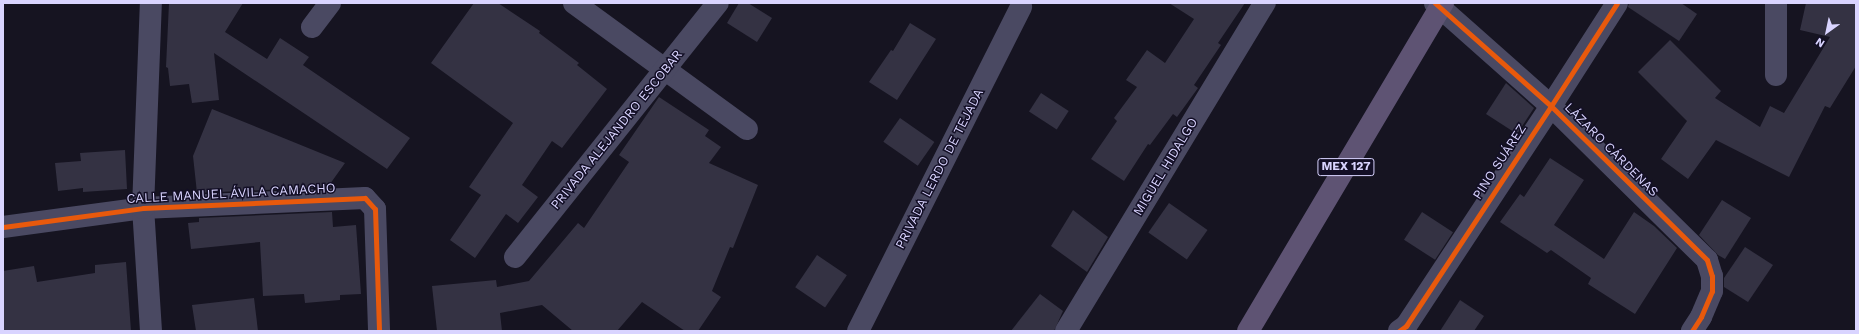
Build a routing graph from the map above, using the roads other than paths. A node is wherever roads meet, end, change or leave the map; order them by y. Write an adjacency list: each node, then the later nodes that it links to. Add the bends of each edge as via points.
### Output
1 (151, 3): 15 (street)
2 (330, 3): 10 (street)
3 (574, 3): 11 (street)
4 (718, 3): 11 (street, PRIVADA ALEJANDRO ESCOBAR)
5 (1265, 3): 21 (street, MIGUEL HIDALGO)
6 (1616, 3): 13 (street, PINO SUÁREZ)
7 (1776, 3): 12 (street)
8 (1439, 5): 13 (street, LÁZARO CÁRDENAS); 22 (main road, MEX 127)
9 (1021, 7): 20 (street, PRIVADA LERDO DE TEJADA)
10 (312, 27)
11 (665, 70): 14 (street); 17 (street, PRIVADA ALEJANDRO ESCOBAR)
12 (1776, 75)
13 (1551, 106): 23 (street, PINO SUÁREZ, via 1406,326); 24 (street, LÁZARO CÁRDENAS, via 1707,260 1712,276 1712,291)
14 (747, 129)
15 (143, 208): 16 (street, CALLE MANUEL ÁVILA CAMACHO); 18 (street); 19 (street, CALLE MANUEL ÁVILA CAMACHO, via 365,198 375,209)
16 (3, 227)
17 (515, 257)
18 (151, 331)
19 (379, 331)
20 (858, 331)
21 (1066, 331)
22 (1248, 331)
23 (1399, 331)
24 (1692, 331)

